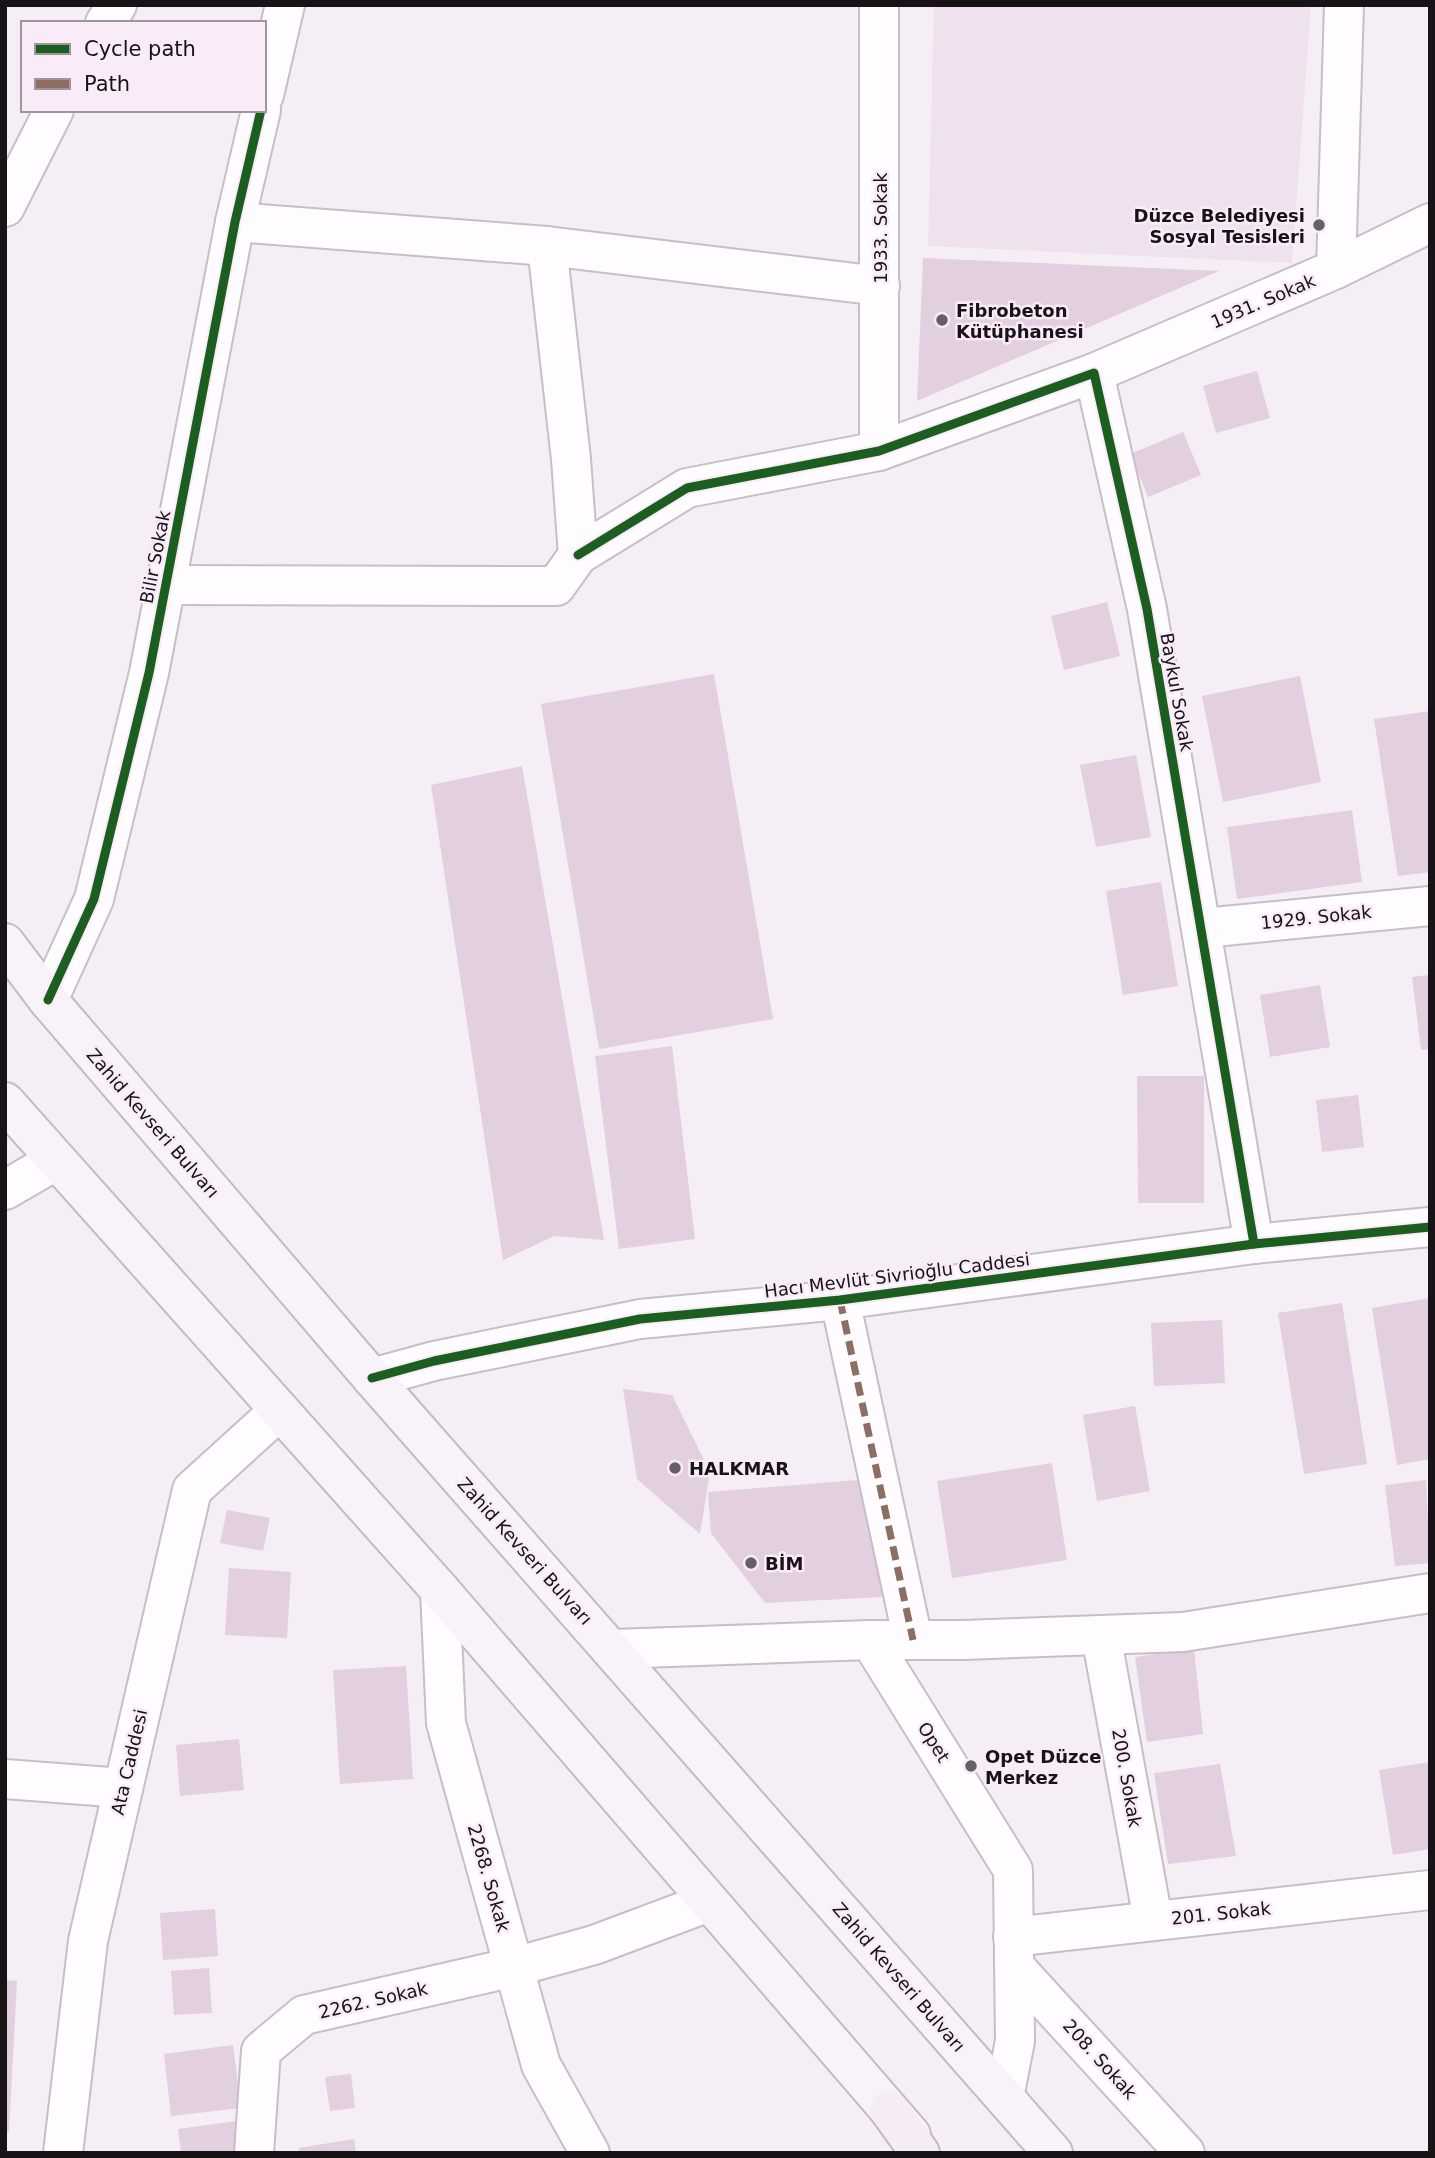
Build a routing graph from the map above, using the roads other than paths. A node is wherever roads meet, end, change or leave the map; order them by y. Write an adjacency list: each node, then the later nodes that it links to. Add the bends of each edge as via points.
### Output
1 (117, 5): 5 (street)
2 (285, 5): 6 (street)
3 (879, 5): 14 (street, 1933. Sokak)
4 (1344, 5): 13 (street)
5 (106, 21)
6 (266, 86)
7 (53, 112): 9 (street)
8 (261, 112): 10 (street, Bilir Sokak)
9 (5, 207)
10 (235, 222): 12 (street); 18 (street, Bilir Sokak)
11 (1430, 223): 13 (street, 1931. Sokak)
12 (547, 246): 14 (street); 17 (street)
13 (1336, 269): 15 (street, 1931. Sokak)
14 (880, 286): 16 (street, 1933. Sokak)
15 (1094, 373): 16 (street); 20 (street, Baykul Sokak, via 1147,608)
16 (879, 451): 17 (street, via 687,488)
17 (578, 555): 18 (street, via 556,586)
18 (166, 585): 22 (street, Bilir Sokak, via 93,899)
19 (1430, 906): 20 (street, 1929. Sokak)
20 (1203, 928): 27 (street, Baykul Sokak)
21 (5, 943): 22 (main road, Zahid Kevseri Bulvarı)
22 (48, 1000): 29 (main road, Zahid Kevseri Bulvarı)
23 (5, 1102): 24 (main road)
24 (55, 1161): 25 (street); 30 (main road)
25 (5, 1189)
26 (1430, 1227): 27 (street, Hacı Mevlüt Sivrioğlu Caddesi)
27 (1254, 1244): 28 (street, Hacı Mevlüt Sivrioğlu Caddesi)
28 (840, 1300): 29 (street, Hacı Mevlüt Sivrioğlu Caddesi, via 640,1319); 35 (street)
29 (372, 1378): 36 (main road, Zahid Kevseri Bulvarı)
30 (279, 1411): 31 (main road); 38 (street, Ata Caddesi, via 192,1490)
31 (440, 1590): 40 (main road); 43 (street, 2268. Sokak, via 446,1723)
32 (1430, 1593): 33 (street, via 1184,1632)
33 (1101, 1635): 35 (street); 41 (street, 200. Sokak)
34 (870, 1640): 35 (street); 36 (street); 42 (street, Opet, via 1013,1870)
35 (913, 1640)
36 (612, 1649): 44 (main road, Zahid Kevseri Bulvarı)
37 (7, 1777): 38 (street)
38 (123, 1788): 46 (street, Ata Caddesi, via 88,1941)
39 (1430, 1890): 41 (street, 201. Sokak)
40 (709, 1902): 43 (street, 2262. Sokak, via 594,1945); 45 (main road)
41 (1153, 1920): 42 (street, 201. Sokak)
42 (1014, 1951): 44 (street, Opet, via 1015,2041); 52 (street, 208. Sokak)
43 (514, 1967): 47 (street, 2262. Sokak, via 304,2015 261,2051); 48 (street, 2268. Sokak, via 541,2065)
44 (1004, 2097): 51 (main road, Zahid Kevseri Bulvarı)
45 (889, 2110): 49 (highway); 50 (main road)
46 (63, 2153)
47 (254, 2153)
48 (590, 2153)
49 (920, 2153)
50 (926, 2153)
51 (1053, 2153)
52 (1185, 2153)

